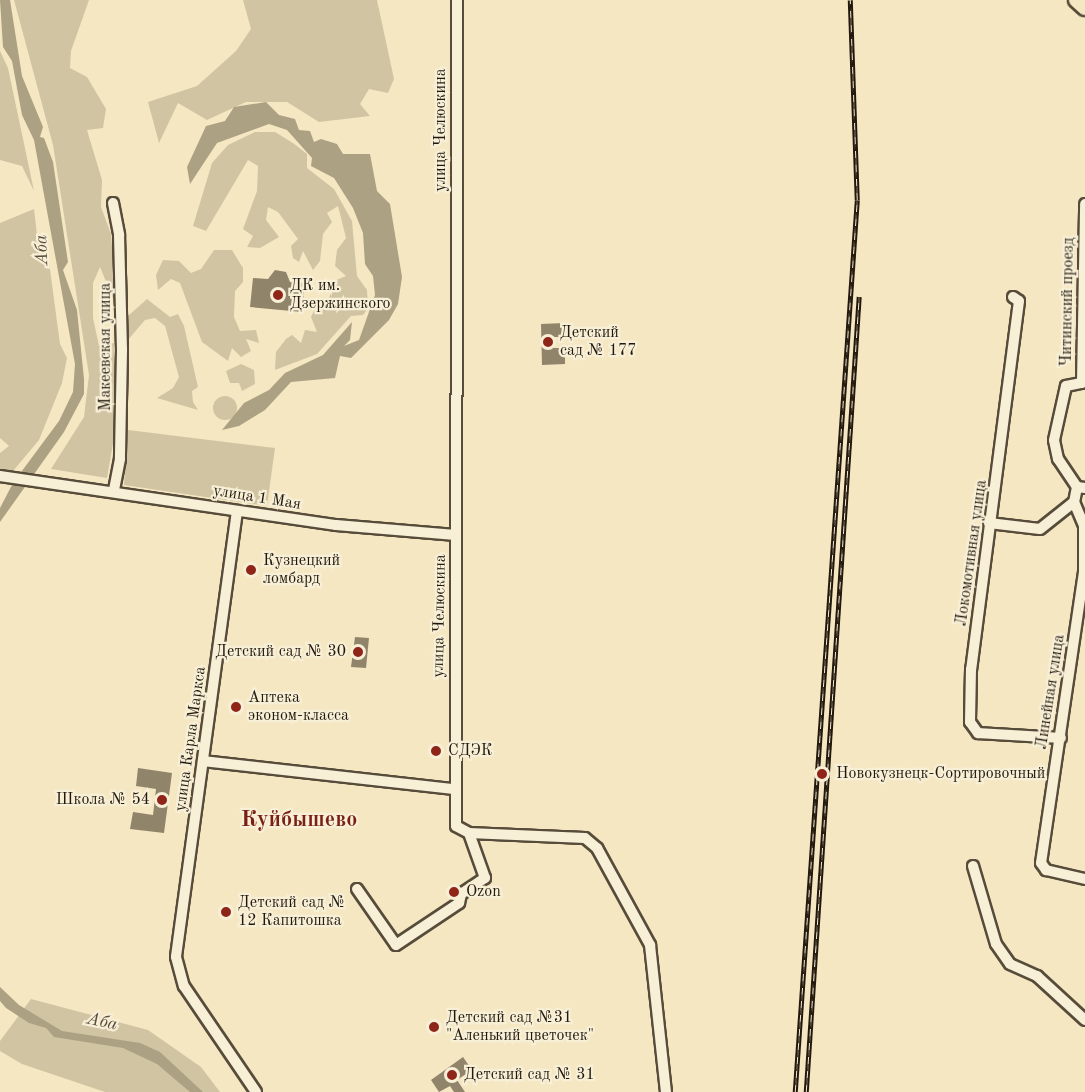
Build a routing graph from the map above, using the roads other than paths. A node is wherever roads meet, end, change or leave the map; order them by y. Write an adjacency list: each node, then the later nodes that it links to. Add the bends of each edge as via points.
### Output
1 (457, 0): 14 (street, улица Челюскина)
2 (1076, 0): 3 (main road)
3 (1085, 8)
4 (113, 203): 10 (street, Макеевская улица, via 119,235 122,350 120,459)
5 (1085, 204): 7 (street, Читинский проезд)
6 (1013, 297): 13 (street, Локомотивная улица, via 1019,301)
7 (1084, 382): 9 (street, Читинский проезд, via 1066,386 1054,440 1058,459)
8 (0, 476): 10 (street, улица 1 Мая)
9 (1081, 487): 11 (street)
10 (114, 491): 12 (street, улица 1 Мая)
11 (1074, 502): 13 (street, via 1040,529); 15 (street, Линейная улица, via 1084,525 1084,572)
12 (237, 511): 14 (street, улица 1 Мая, via 405,534); 16 (street, улица Карла Маркса)
13 (989, 523): 15 (street, Локомотивная улица, via 970,722 978,733)
14 (456, 536): 17 (street, улица Челюскина)
15 (1061, 738): 20 (street, Линейная улица, via 1050,781 1042,866)
16 (203, 761): 17 (street); 23 (street, улица Карла Маркса, via 177,971)
17 (453, 789): 18 (street, улица Челюскина, via 456,826)
18 (470, 833): 21 (street, via 485,878 461,894 459,903 396,945); 24 (street, via 576,837 597,848 650,945)
19 (973, 866): 22 (street, via 996,944 1010,964 1036,976)
20 (1085, 879)
21 (357, 889)
22 (1085, 1020)
23 (256, 1092)
24 (666, 1092)

